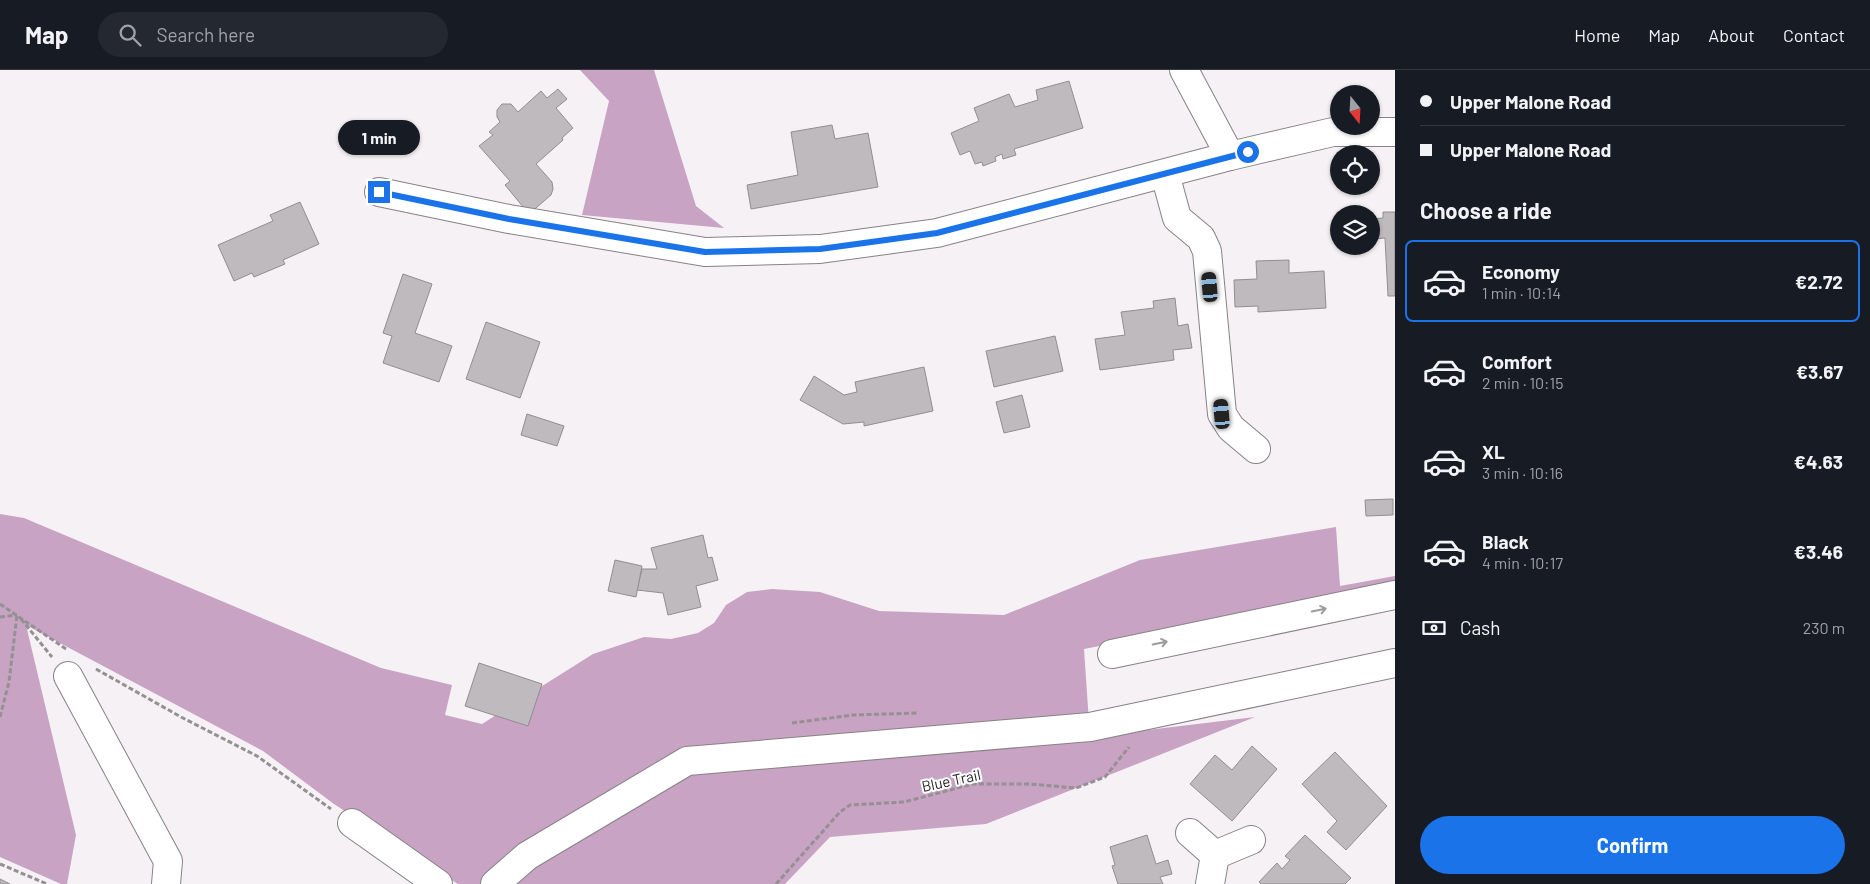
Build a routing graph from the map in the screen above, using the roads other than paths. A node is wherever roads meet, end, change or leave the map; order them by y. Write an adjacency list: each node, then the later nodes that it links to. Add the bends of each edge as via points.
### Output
1 (1184, 70): 3 (street)
2 (1395, 132): 3 (street, via 1333,132)
3 (1230, 156): 4 (street)
4 (1165, 174): 5 (street, via 937,233 820,249 705,252 509,219); 6 (street, via 1177,218 1201,238 1207,251 1222,414 1231,428)
5 (379, 192)
6 (1256, 449)
7 (1395, 595): 8 (street, one-way to 7)
8 (1112, 654)
9 (1395, 663): 17 (street, via 1090,727 687,761 527,856)
10 (69, 664): 15 (street, via 168,861)
11 (352, 823): 16 (street)
12 (1190, 833): 14 (street)
13 (1251, 840): 14 (street)
14 (1214, 854): 18 (street)
15 (166, 884)
16 (438, 884)
17 (495, 884)
18 (1210, 884)

